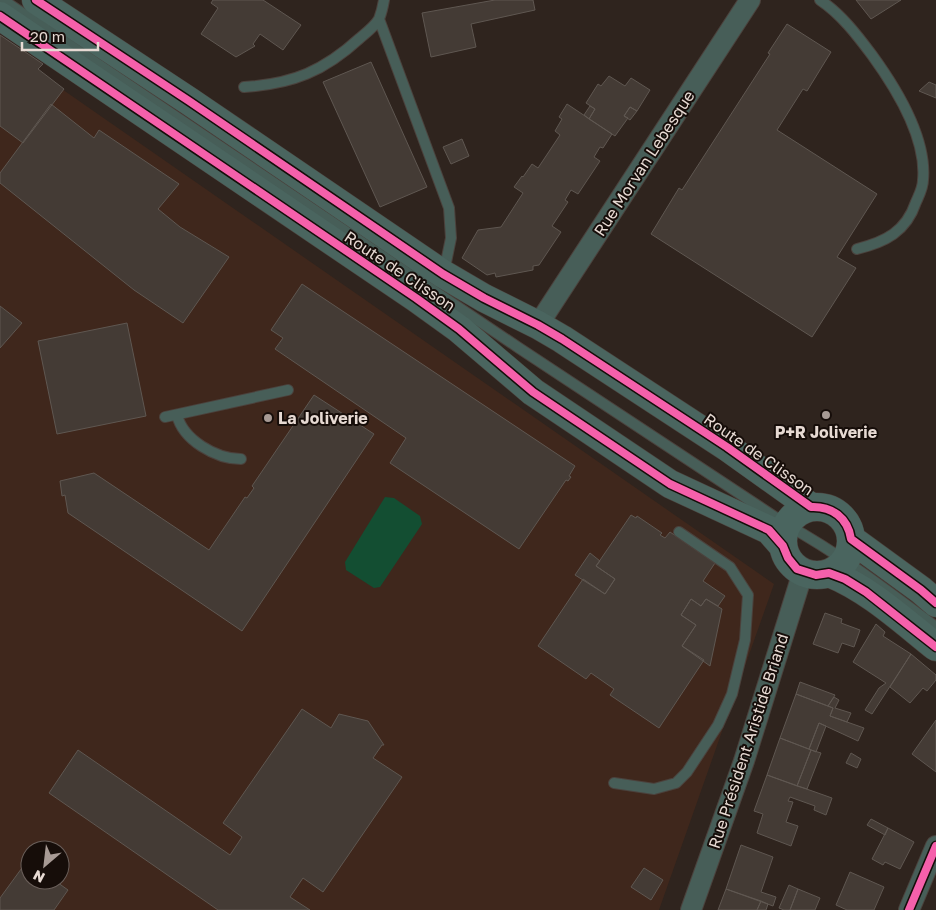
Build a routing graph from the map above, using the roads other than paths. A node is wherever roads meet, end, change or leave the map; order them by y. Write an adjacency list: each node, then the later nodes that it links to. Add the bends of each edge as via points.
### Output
1 (3, 0): 18 (lane, Route de Clisson, via 511,343)
2 (36, 0): 10 (main road, Route de Clisson)
3 (384, 0): 7 (lane)
4 (750, 0): 11 (street, Rue Morvan Lebesque)
5 (820, 0): 9 (lane, via 856,33 887,76 912,122 922,159 923,182 914,210 897,233 877,244)
6 (0, 16): 18 (main road, Route de Clisson, via 416,298 459,329 533,392 670,484)
7 (379, 19): 8 (lane, via 340,56 315,71 268,85); 10 (lane, via 449,208 452,238)
8 (244, 87)
9 (856, 249)
10 (443, 274): 11 (main road, Route de Clisson)
11 (538, 325): 16 (main road, Route de Clisson, via 708,434)
12 (288, 390): 13 (lane)
13 (177, 414): 14 (lane); 15 (lane, via 185,432 201,445 222,455)
14 (165, 417)
15 (241, 459)
16 (811, 507): 18 (main road, via 797,514); 19 (main road, via 825,508 838,514 847,525)
17 (679, 532): 23 (lane, via 730,567 748,595 745,640 732,694 718,725 676,783 654,789)
18 (785, 535): 19 (lane, Route de Clisson, via 815,540); 19 (main road, via 785,552 792,564)
19 (832, 561): 20 (main road, Route de Clisson, via 921,590); 21 (lane, Route de Clisson); 22 (main road, Route de Clisson, via 845,579); 25 (street, Rue Président Aristide Briand, via 744,761)
20 (936, 603)
21 (936, 627)
22 (936, 647)
23 (614, 782)
24 (936, 846): 26 (street)
25 (691, 910)
26 (908, 910)

